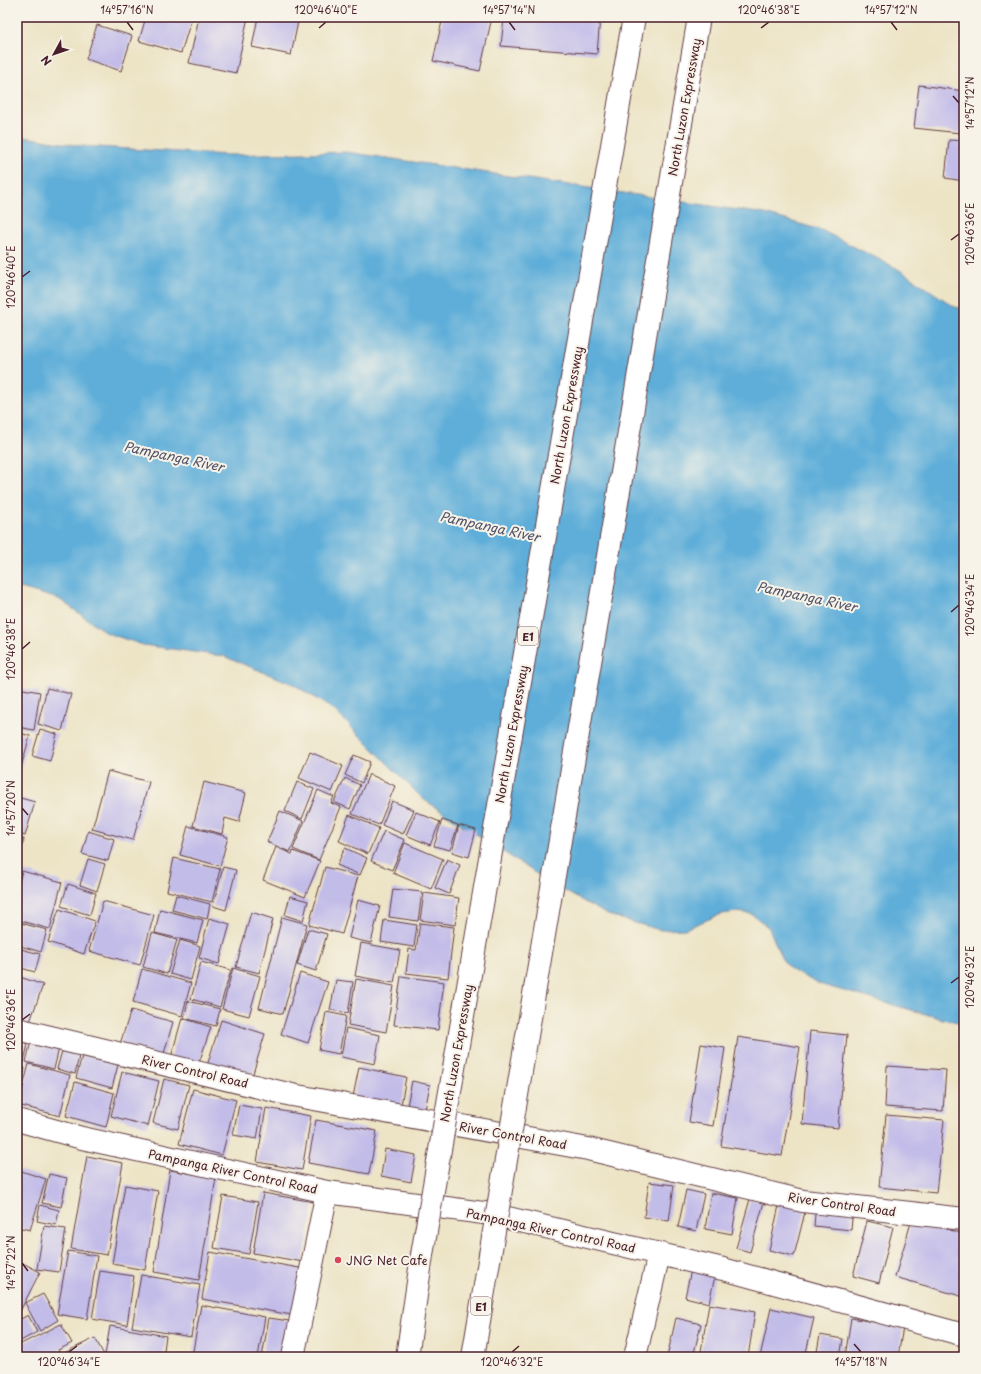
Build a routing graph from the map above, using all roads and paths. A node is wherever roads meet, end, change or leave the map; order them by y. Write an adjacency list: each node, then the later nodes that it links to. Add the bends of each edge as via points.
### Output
1 (634, 17): 10 (main road, North Luzon Expressway / E1, bridge)
2 (699, 17): 11 (main road, North Luzon Expressway / E1, bridge)
3 (17, 1029): 6 (main road, River Control Road, via 292,1095 588,1149 803,1201)
4 (17, 1120): 5 (main road, Pampanga River Control Road, via 82,1138)
5 (327, 1192): 7 (main road, Pampanga River Control Road, via 491,1214); 9 (main road)
6 (964, 1219)
7 (659, 1254): 8 (main road, Pampanga River Control Road); 12 (main road)
8 (964, 1335)
9 (293, 1357)
10 (406, 1357)
11 (473, 1357)
12 (635, 1357)

